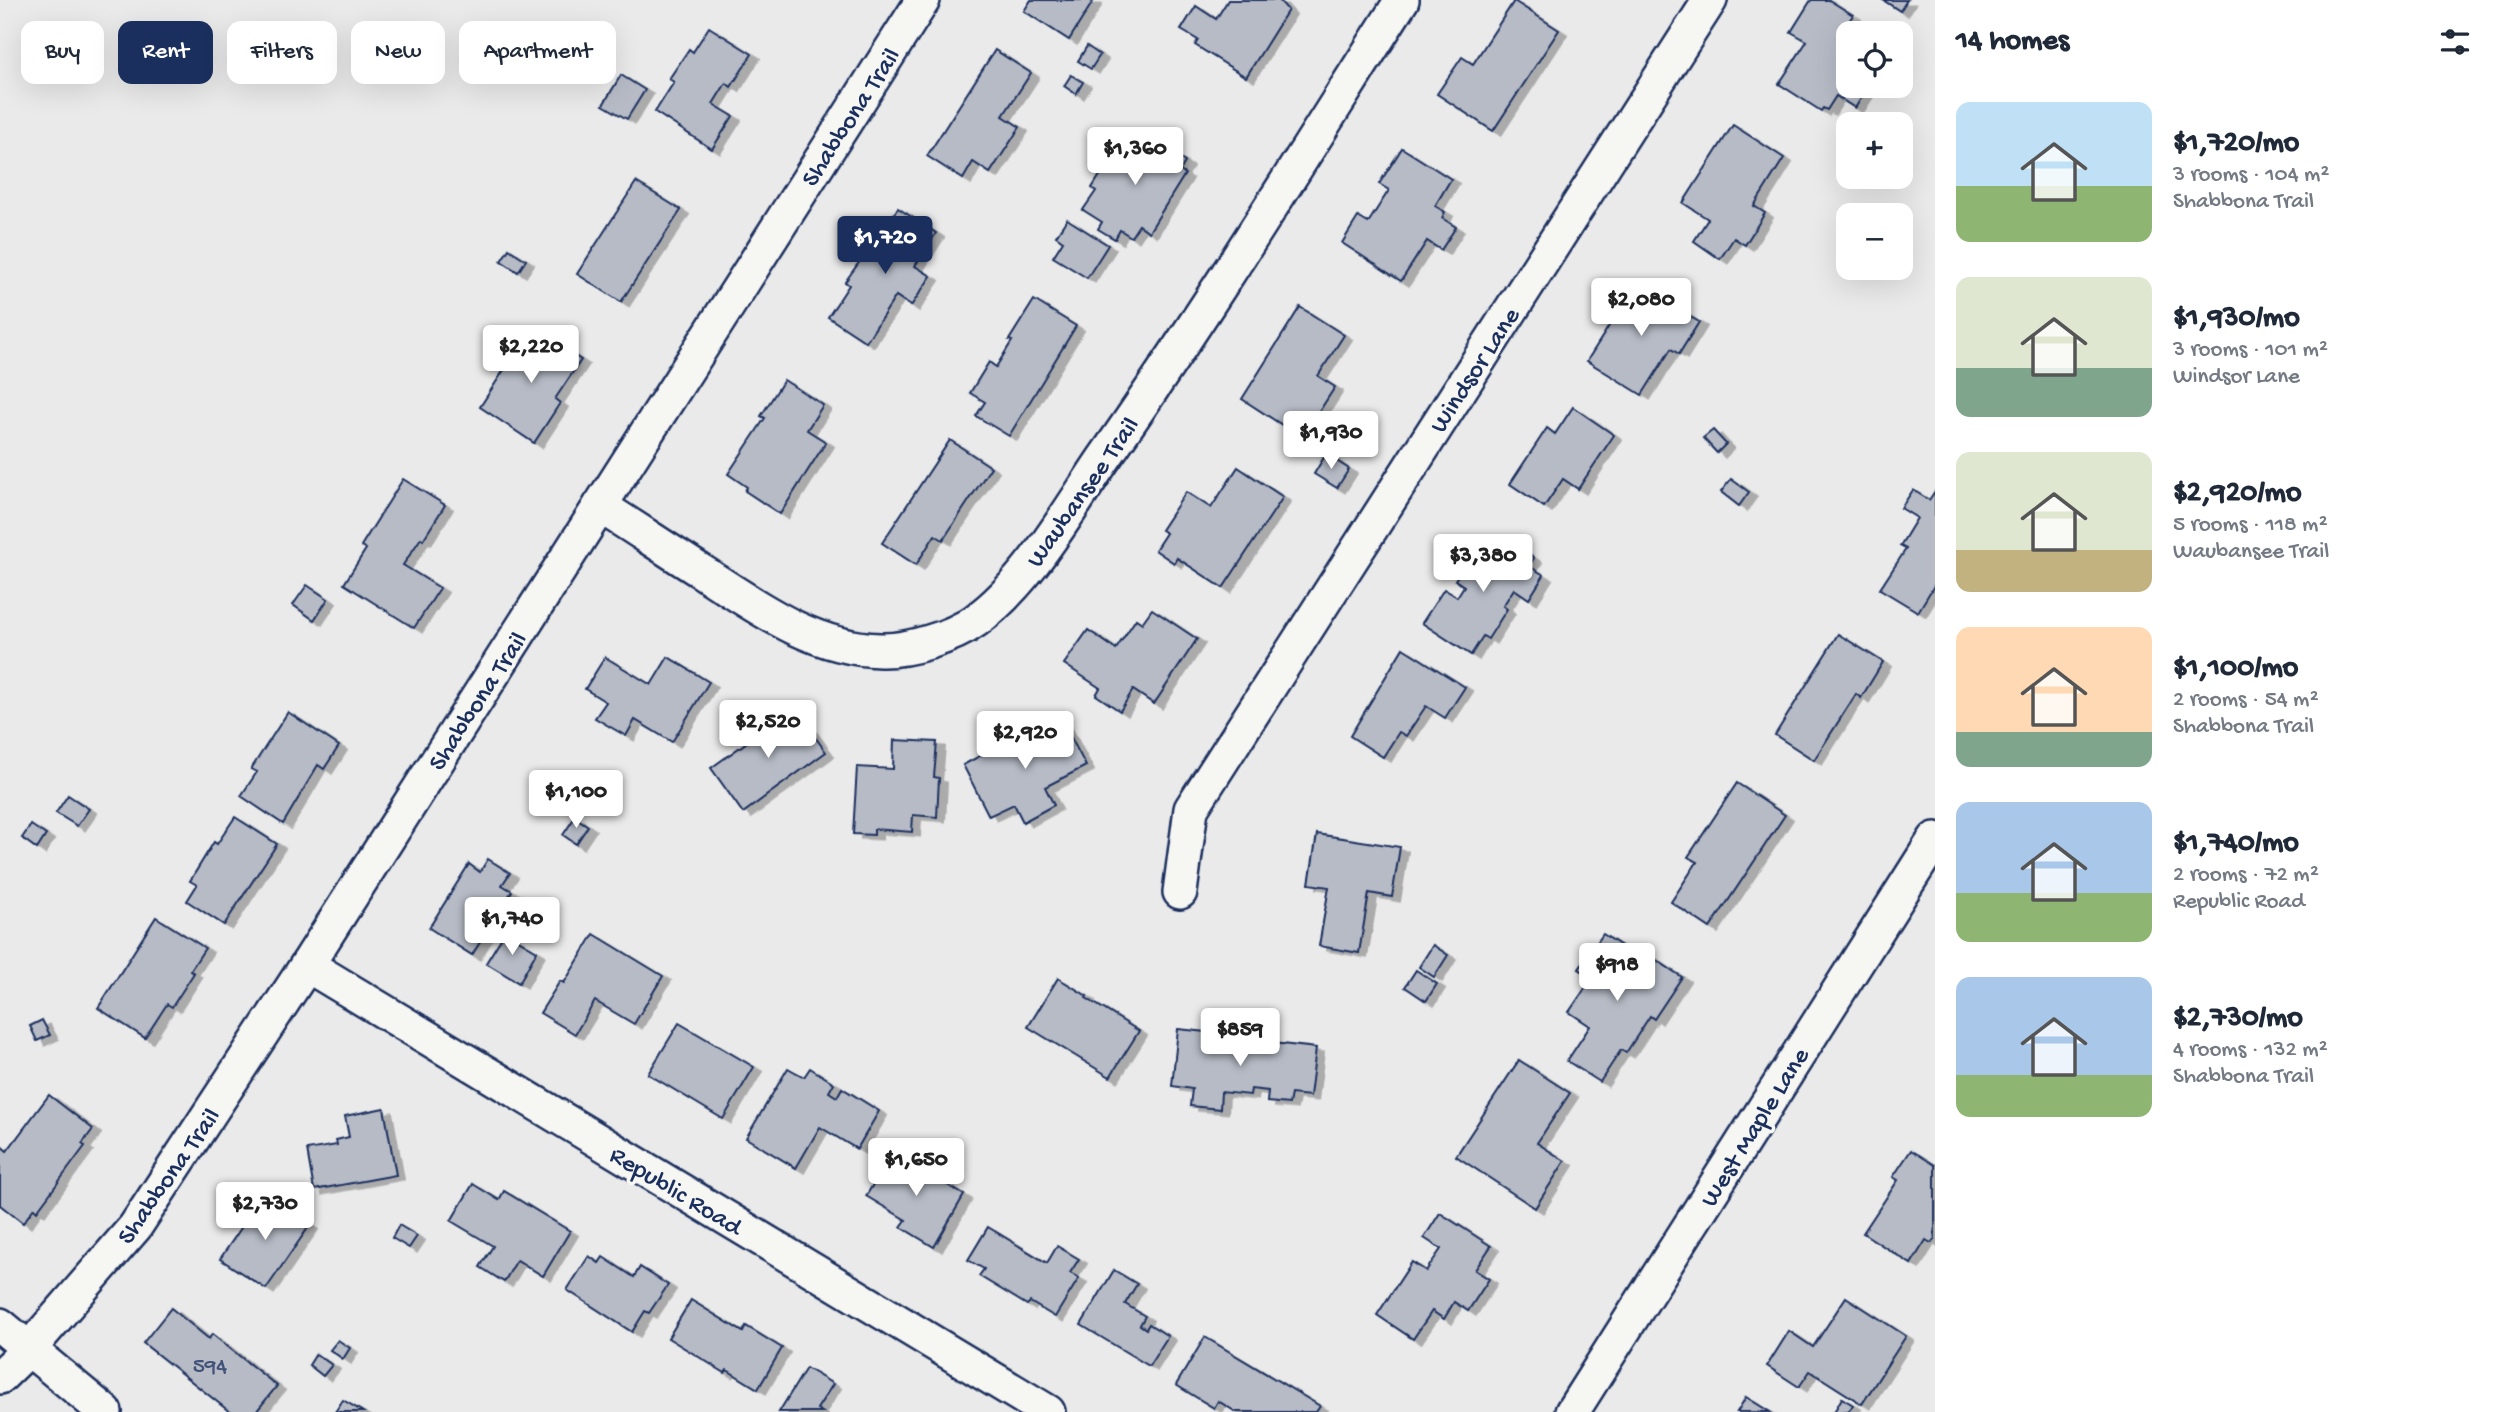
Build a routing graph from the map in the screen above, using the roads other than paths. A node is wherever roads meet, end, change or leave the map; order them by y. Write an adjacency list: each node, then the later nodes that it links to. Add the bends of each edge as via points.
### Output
1 (923, 0): 4 (street, Shabbona Trail)
2 (1402, 0): 4 (street, Waubansee Trail, via 1156,384 1054,531 997,602 962,629 881,650 834,643 780,622)
3 (1710, 0): 6 (street, Windsor Lane, via 1191,809)
4 (600, 506): 7 (street, Shabbona Trail)
5 (1935, 839): 13 (street, West Maple Lane)
6 (1180, 892)
7 (307, 965): 9 (street, Shabbona Trail, via 135,1227); 12 (street, Republic Road)
8 (0, 1325): 9 (street)
9 (29, 1349): 10 (street, Shabbona Trail); 11 (street)
10 (0, 1377)
11 (105, 1412)
12 (1048, 1412)
13 (1572, 1412)

